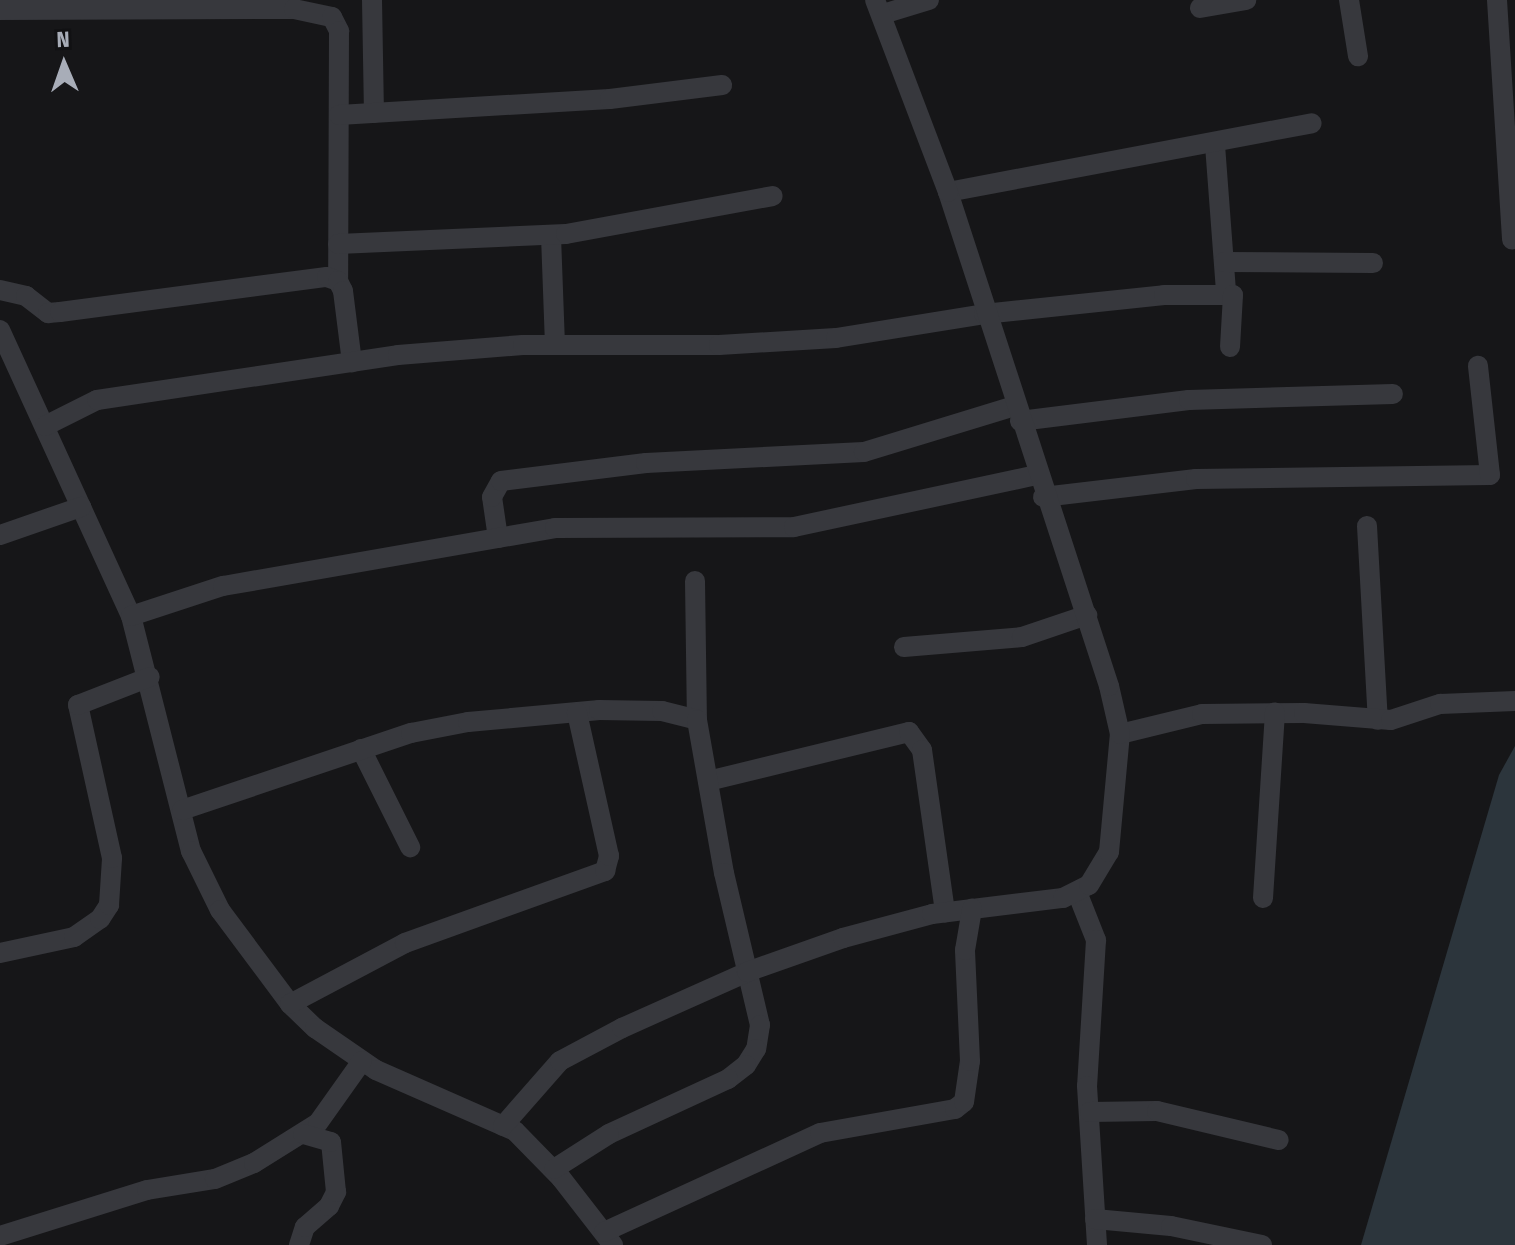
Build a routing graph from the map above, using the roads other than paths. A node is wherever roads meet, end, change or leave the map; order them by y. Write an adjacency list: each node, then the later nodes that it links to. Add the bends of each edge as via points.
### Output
1 (372, 0): 12 (street)
2 (929, 0): 7 (street)
3 (1246, 0): 8 (street)
4 (1349, 0): 10 (street)
5 (1497, 0): 19 (street)
6 (119, 4): 9 (street); 13 (street, via 294,9 332,17 339,31)
7 (879, 7): 16 (street)
8 (1200, 8)
9 (0, 10)
10 (1358, 56)
11 (722, 85): 12 (street, via 610,99)
12 (374, 113): 13 (street)
13 (339, 115): 20 (street)
14 (1312, 123): 15 (street)
15 (1215, 145): 16 (street, via 1124,156); 21 (street)
16 (948, 192): 26 (street)
17 (773, 196): 18 (street)
18 (551, 236): 20 (street); 28 (street)
19 (1512, 240)
20 (338, 244): 23 (street)
21 (1224, 262): 22 (street); 25 (street)
22 (1373, 263)
23 (338, 281): 24 (street, via 308,277 48,313 26,296); 30 (street)
24 (0, 290)
25 (1226, 293): 26 (street); 29 (street, via 1233,295)
26 (984, 314): 28 (street, via 836,338 719,345); 33 (street)
27 (0, 330): 34 (street)
28 (555, 344): 30 (street)
29 (1230, 347)
30 (352, 362): 34 (street, via 97,400)
31 (1478, 366): 36 (street, via 1490,475 1196,479)
32 (1393, 394): 33 (street, via 1189,400)
33 (1017, 414): 35 (street); 40 (street, via 864,452 646,463 501,481 492,497)
34 (45, 426): 37 (street)
35 (1037, 475): 36 (street); 40 (street, via 794,527 581,527)
36 (1043, 497): 42 (street)
37 (81, 507): 39 (street); 43 (street)
38 (1367, 526): 50 (street)
39 (0, 535)
40 (498, 538): 43 (street, via 223,586)
41 (695, 581): 49 (street)
42 (1087, 615): 44 (street, via 1022,637); 51 (street)
43 (131, 616): 45 (street)
44 (904, 647)
45 (150, 677): 54 (street); 60 (street, via 85,699 77,716 112,858 109,905 100,919 74,937)
46 (1515, 701): 50 (street, via 1440,704)
47 (1275, 712): 50 (street); 51 (street, via 1168,718); 57 (street)
48 (577, 713): 49 (street, via 662,711); 52 (street, via 468,722); 62 (street, via 609,856 605,871 405,943)
49 (697, 720): 53 (street)
50 (1378, 720)
51 (1120, 734): 56 (street, via 1109,852 1099,873)
52 (361, 749): 54 (street); 55 (street)
53 (708, 781): 59 (street, via 909,732 922,750); 61 (street)
54 (182, 810): 62 (street, via 205,887)
55 (410, 847)
56 (1077, 892): 58 (street, via 1040,904); 64 (street, via 1096,940)
57 (1263, 898)
58 (972, 909): 59 (street); 71 (street, via 965,950 970,1061 964,1102 955,1109 820,1133)
59 (945, 912): 61 (street, via 843,938)
60 (0, 953)
61 (747, 972): 65 (street, via 582,1047 536,1084); 68 (street, via 760,1025 746,1065 609,1134)
62 (290, 1004): 63 (street)
63 (362, 1061): 65 (street); 66 (street, via 340,1095)
64 (1090, 1112): 67 (street, via 1168,1113); 69 (street)
65 (503, 1126): 68 (street)
66 (303, 1134): 70 (street, via 215,1179 147,1190 101,1209); 72 (street, via 331,1142 336,1192 329,1206 305,1227)
67 (1279, 1140)
68 (554, 1169): 71 (street)
69 (1095, 1219): 73 (street); 74 (street, via 1171,1226)
70 (0, 1236)
71 (608, 1239)
72 (299, 1245)
73 (1097, 1245)
74 (1262, 1245)

